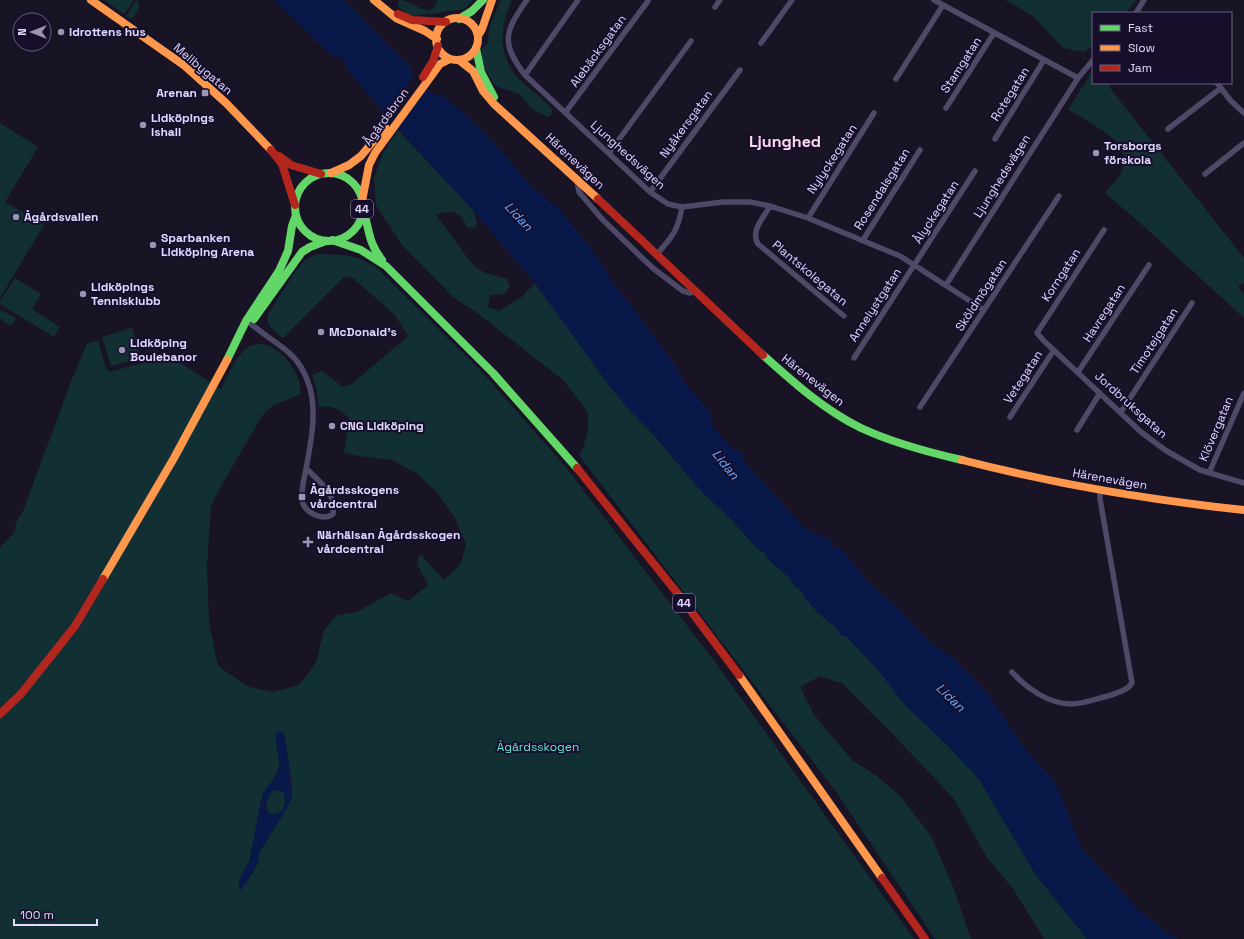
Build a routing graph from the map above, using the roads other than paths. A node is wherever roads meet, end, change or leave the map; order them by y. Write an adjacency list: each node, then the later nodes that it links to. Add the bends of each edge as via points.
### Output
1 (91, 0): 44 (main road, Mellbygatan, via 185,66 226,103)
2 (374, 0): 13 (main road)
3 (483, 0): 16 (main road, via 471,13)
4 (492, 0): 19 (main road)
5 (527, 0): 30 (street, Ljunghedsvägen, via 512,22 508,36 514,60)
6 (578, 0): 30 (street)
7 (720, 0): 14 (street)
8 (792, 0): 22 (street)
9 (934, 0): 12 (street)
10 (1144, 0): 15 (street)
11 (648, 1): 36 (street, Alebäcksgatan)
12 (943, 5): 18 (street); 32 (street)
13 (383, 7): 17 (main road, via 412,20); 21 (main road, via 405,24 428,31)
14 (715, 7)
15 (1137, 12)
16 (459, 19): 17 (main road); 19 (main road, via 471,24)
17 (446, 22): 21 (main road, 44, via 439,29)
18 (994, 33): 26 (street); 34 (street, Stamgatan)
19 (478, 36): 23 (main road)
20 (690, 41): 45 (street)
21 (437, 42): 24 (main road, via 442,54); 29 (main road, Ågårdsbron / 44)
22 (761, 43)
23 (476, 48): 25 (main road, via 469,56); 35 (main road, Härenevägen, via 481,72)
24 (450, 59): 25 (main road); 29 (main road, Ågårdsbron / 44)
25 (459, 60): 35 (main road, Härenevägen, via 473,70 483,91)
26 (1044, 60): 31 (street); 41 (street, Rotegatan)
27 (1092, 61): 31 (street, Ljunghedsvägen)
28 (740, 70): 51 (street, Nyåkersgatan)
29 (430, 72): 40 (main road, Ågårdsbron / 44)
30 (525, 75): 36 (street, Ljunghedsvägen)
31 (1078, 78): 66 (street, Ljunghedsvägen)
32 (896, 79)
33 (1219, 86): 38 (street); 39 (street)
34 (946, 108)
35 (502, 110): 50 (main road, Härenevägen)
36 (565, 113): 45 (street, Ljunghedsvägen)
37 (874, 113): 58 (street, Nylyckegatan)
38 (1244, 113)
39 (1168, 129)
40 (382, 137): 47 (main road, Ågårdsbron / 44, via 350,165); 54 (main road, Ågårdsbron / 44, via 366,173)
41 (995, 139)
42 (1244, 144): 49 (street)
43 (920, 150): 61 (street, Rosendalsgatan)
44 (272, 151): 48 (main road, Mellbygatan, via 291,164); 53 (main road, Mellbygatan, via 282,164)
45 (609, 153): 51 (street, Ljunghedsvägen)
46 (975, 171): 63 (street, Ålyckegatan)
47 (331, 173): 48 (main road, 44); 54 (main road, 44, via 351,182 360,194)
48 (321, 174): 53 (main road, 44, via 310,179 301,188)
49 (1206, 174)
50 (577, 180): 62 (main road, Härenevägen); 67 (street, via 579,192 601,218 654,269 683,291)
51 (650, 192): 56 (street, Ljunghedsvägen, via 668,204)
52 (1060, 196): 69 (street, Sköldmögatan)
53 (295, 205): 57 (main road, 44)
54 (362, 205): 60 (main road, 44, via 360,220 353,230 344,237); 65 (main road, 44, via 372,245)
55 (770, 206): 56 (street, Ljunghedsvägen, via 737,202); 58 (street, Ljunghedsvägen); 70 (street, Plantskolegatan, via 756,232 758,244)
56 (682, 207): 62 (street, via 676,231)
57 (296, 215): 60 (main road, 44, via 307,233 319,239); 71 (main road, via 284,260)
58 (808, 218): 61 (street, Ljunghedsvägen)
59 (1104, 230): 72 (street, Korngatan)
60 (329, 240): 65 (main road, 44, via 361,250); 71 (main road, via 302,252)
61 (863, 240): 63 (street, Ljunghedsvägen)
62 (657, 254): 67 (main road, Härenevägen)
63 (915, 264): 66 (street, Ljunghedsvägen); 74 (street, Annelystgatan)
64 (1149, 265): 75 (street, Havregatan)
65 (386, 266): 89 (main road, 44, via 493,373 566,455 682,599 756,698)
66 (946, 285): 69 (street, Ljunghedsvägen)
67 (696, 291): 85 (main road, Härenevägen, via 811,397 842,418 872,433 947,456)
68 (1192, 303): 79 (street, Timotejgatan)
69 (984, 310): 78 (street, Sköldmögatan)
70 (844, 316)
71 (248, 322): 82 (street, via 286,349 301,367 308,382 312,400 312,422); 88 (main road, via 174,458 75,626 20,694)
72 (1037, 333): 73 (street, Jordbruksgatan)
73 (1054, 350): 75 (street, Jordbruksgatan); 80 (street, Vetegatan)
74 (854, 358)
75 (1078, 372): 76 (street, Jordbruksgatan)
76 (1100, 392): 79 (street, Jordbruksgatan); 81 (street)
77 (1244, 393): 83 (street, Klövergatan)
78 (920, 407)
79 (1121, 412): 83 (street, Jordbruksgatan, via 1141,432 1165,450)
80 (1010, 417)
81 (1077, 430)
82 (306, 468): 82 (street, via 302,497 304,504 313,514 329,517 333,514 334,504 326,490)
83 (1209, 474): 84 (street, Jordbruksgatan)
84 (1244, 483)
85 (1100, 491): 86 (main road, Härenevägen); 87 (street, via 1132,683 1126,690 1108,696 1073,704 1062,703 1033,691)
86 (1244, 510)
87 (1012, 672)
88 (0, 714)
89 (925, 939)

